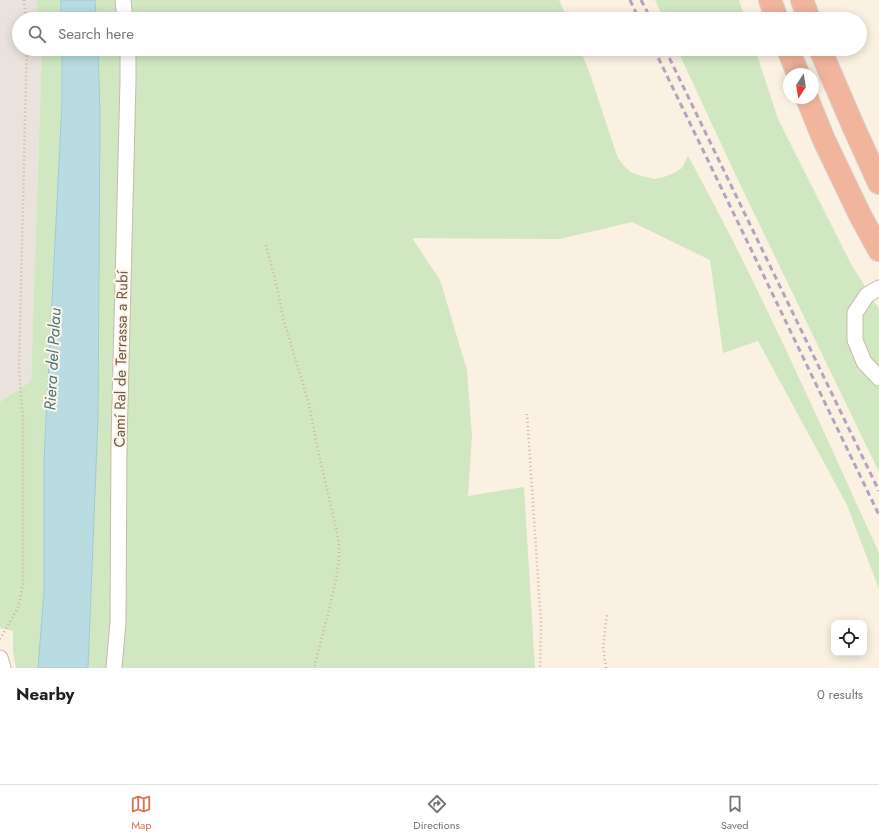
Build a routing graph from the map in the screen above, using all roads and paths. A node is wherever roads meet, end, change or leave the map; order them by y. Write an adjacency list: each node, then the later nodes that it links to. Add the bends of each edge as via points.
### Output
1 (24, 0): 5 (path)
2 (123, 0): 6 (street)
3 (770, 0): 7 (highway)
4 (802, 0): 8 (highway)
5 (25, 12)
6 (124, 12)
7 (774, 12)
8 (806, 12)
9 (27, 56): 22 (path, via 19,370 24,420 23,585 18,608)
10 (128, 56): 25 (street, Camí Ral de Terrassa a Rubí, via 118,622)
11 (791, 56): 13 (highway)
12 (823, 56): 15 (highway)
13 (796, 68)
14 (809, 104): 17 (highway, via 860,216)
15 (879, 183)
16 (266, 245): 26 (path, via 283,318 309,404 339,546 336,579)
17 (879, 250)
18 (879, 288): 19 (street, via 867,295 855,313 855,340 864,362)
19 (879, 378)
20 (527, 414): 27 (path, via 541,624)
21 (607, 614): 28 (path, via 603,647)
22 (0, 639)
23 (0, 658): 24 (street)
24 (3, 668)
25 (114, 668)
26 (314, 668)
27 (540, 668)
28 (606, 668)

